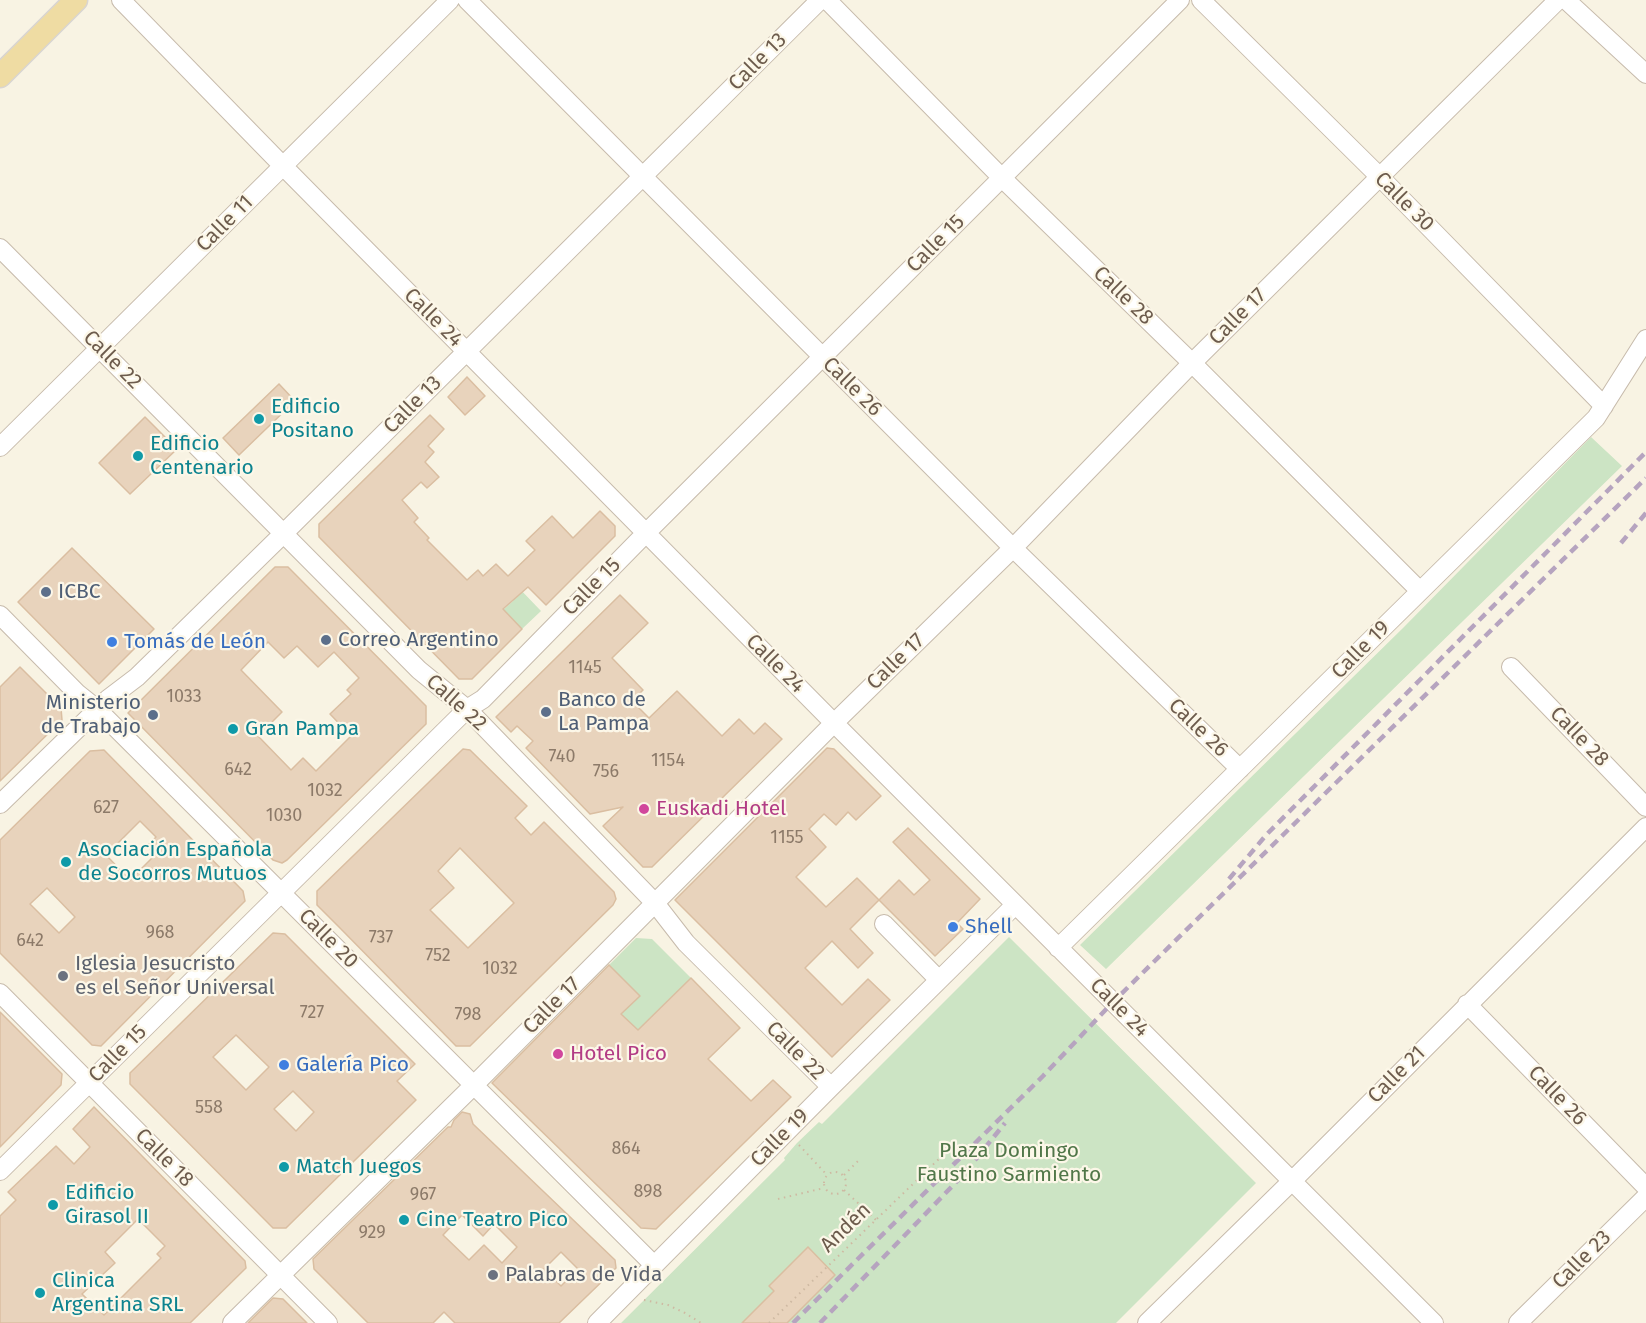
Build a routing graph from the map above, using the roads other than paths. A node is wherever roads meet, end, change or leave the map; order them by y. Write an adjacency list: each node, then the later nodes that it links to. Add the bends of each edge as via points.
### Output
1 (76, 0): 12 (main road)
2 (121, 0): 13 (street, Calle 24)
3 (450, 0): 13 (street, Calle 11)
4 (467, 0): 14 (street, Calle 26)
5 (820, 0): 14 (street, Calle 13)
6 (827, 0): 16 (street, Calle 28)
7 (1180, 0): 16 (street, Calle 15)
8 (1201, 0): 15 (street, Calle 30)
9 (1558, 0): 15 (street, Calle 17)
10 (1566, 0): 11 (street)
11 (1646, 74)
12 (0, 76)
13 (283, 166): 19 (street, Calle 11); 20 (street, Calle 24)
14 (643, 177): 20 (street, Calle 13); 21 (street, Calle 26)
15 (1380, 177): 22 (street, Calle 17); 23 (street, Calle 30)
16 (1002, 178): 21 (street, Calle 15); 22 (street, Calle 28)
17 (0, 248): 19 (street, Calle 22)
18 (1646, 339): 23 (street, Calle 19)
19 (100, 348): 24 (street, Calle 11); 25 (street, Calle 22)
20 (466, 352): 25 (street, Calle 13); 26 (street, Calle 24)
21 (822, 357): 26 (street, Calle 15); 27 (street, Calle 26)
22 (1192, 363): 27 (street, Calle 17); 28 (street, Calle 28)
23 (1604, 406): 28 (street, Calle 19)
24 (0, 447)
25 (284, 533): 31 (street, Calle 13, via 137,677); 32 (street, Calle 22, via 419,670)
26 (646, 533): 32 (street, Calle 15, via 483,699); 33 (street, Calle 24)
27 (1013, 548): 33 (street, Calle 17); 34 (street, Calle 26)
28 (1420, 591): 34 (street, Calle 19)
29 (0, 615): 31 (street, Calle 20)
30 (1511, 667): 36 (street, Calle 28)
31 (97, 709): 35 (street, Calle 13); 38 (street, Calle 20)
32 (466, 709): 38 (street, Calle 15); 39 (street, Calle 22)
33 (834, 723): 39 (street, Calle 17); 40 (street, Calle 24)
34 (1240, 769): 42 (street, Calle 19)
35 (0, 804)
36 (1646, 807)
37 (1646, 827): 45 (street, Calle 21)
38 (281, 892): 46 (street, Calle 15); 47 (street, Calle 20)
39 (655, 903): 47 (street, Calle 17); 48 (street, Calle 22, via 686,944)
40 (1015, 905): 42 (street, Calle 24); 43 (street, Calle 19)
41 (884, 924): 43 (street)
42 (1058, 948): 50 (street, Calle 24)
43 (939, 980): 48 (street, Calle 19)
44 (0, 993): 46 (street, Calle 18)
45 (1467, 1004): 50 (street, Calle 21); 51 (street, Calle 26)
46 (89, 1083): 49 (street, Calle 15); 54 (street, Calle 18)
47 (474, 1085): 53 (street, Calle 20); 54 (street, Calle 17)
48 (831, 1087): 53 (street, Calle 19)
49 (0, 1171)
50 (1293, 1180): 58 (street, Calle 21); 59 (street, Calle 24)
51 (1646, 1188)
52 (1646, 1197): 60 (street, Calle 23)
53 (654, 1265): 57 (street, Calle 19)
54 (280, 1275): 55 (street, Calle 17); 56 (street, Calle 18)
55 (232, 1323)
56 (328, 1323)
57 (597, 1323)
58 (1147, 1323)
59 (1434, 1323)
60 (1518, 1323)

